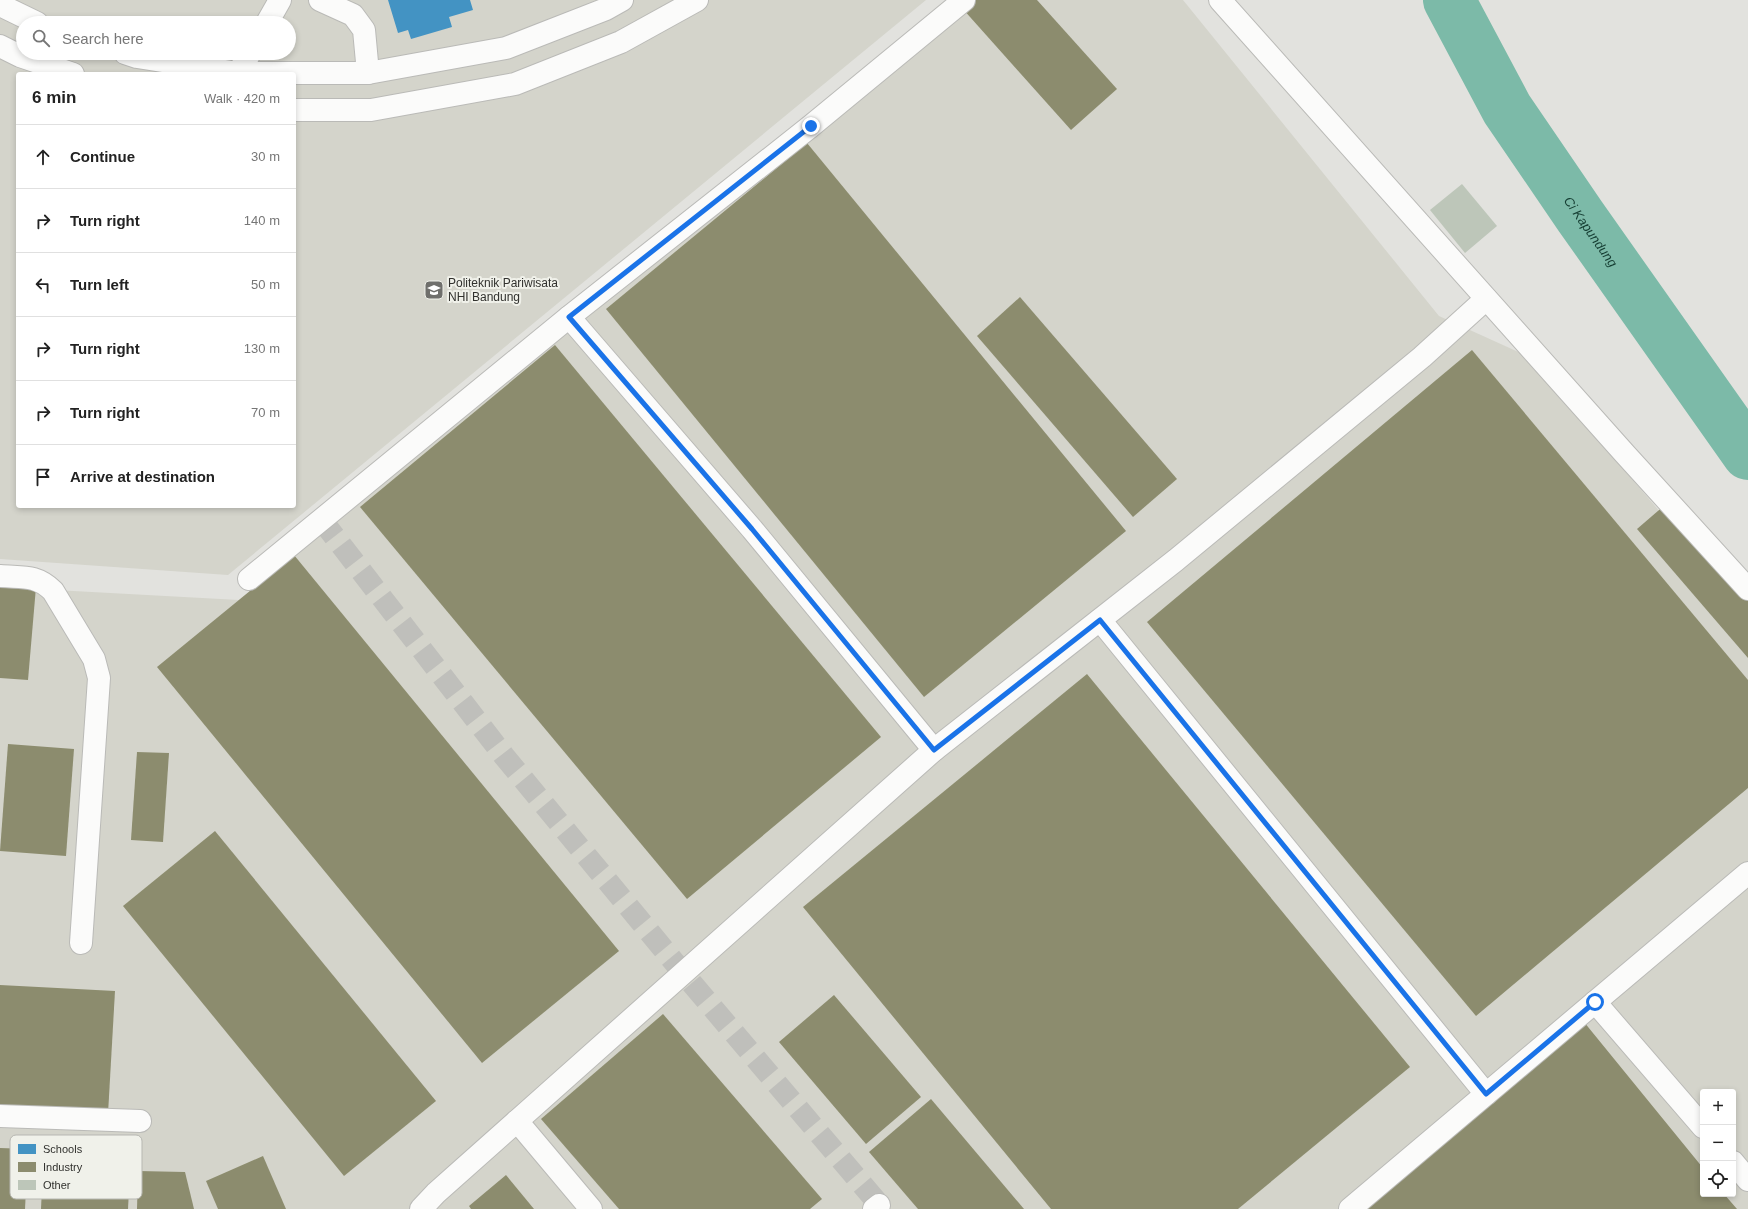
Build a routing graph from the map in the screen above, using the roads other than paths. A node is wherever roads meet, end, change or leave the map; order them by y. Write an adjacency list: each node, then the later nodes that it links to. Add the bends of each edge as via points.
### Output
1 (280, 0): 9 (lane)
2 (320, 0): 19 (lane, via 353,15 364,30)
3 (622, 0): 19 (lane, via 606,9 506,48)
4 (697, 0): 20 (lane, via 621,42 516,84 371,110)
5 (964, 0): 22 (lane, via 811,126)
6 (1220, 0): 21 (lane)
7 (0, 5): 8 (lane)
8 (21, 16)
9 (271, 16)
10 (0, 46): 11 (lane)
11 (16, 51)
12 (40, 60): 15 (lane)
13 (156, 60): 16 (lane)
14 (246, 60): 17 (lane)
15 (68, 72)
16 (232, 72)
17 (239, 72)
18 (296, 73): 19 (lane)
19 (368, 73)
20 (296, 110)
21 (1486, 299): 25 (lane); 26 (lane, via 1422,357)
22 (569, 317): 24 (lane); 27 (lane, via 752,529)
23 (0, 576): 29 (lane, via 44,582 94,659 99,678)
24 (249, 579)
25 (1748, 589)
26 (1100, 620): 27 (lane); 31 (lane)
27 (934, 750): 33 (lane)
28 (1748, 873): 30 (lane)
29 (81, 943)
30 (1595, 1002): 31 (lane); 35 (lane)
31 (1486, 1094): 40 (lane)
32 (0, 1116): 34 (lane)
33 (517, 1121): 38 (lane); 39 (lane)
34 (140, 1122)
35 (1701, 1125)
36 (1736, 1166): 37 (lane)
37 (1748, 1180)
38 (421, 1209)
39 (591, 1209)
40 (1350, 1209)

